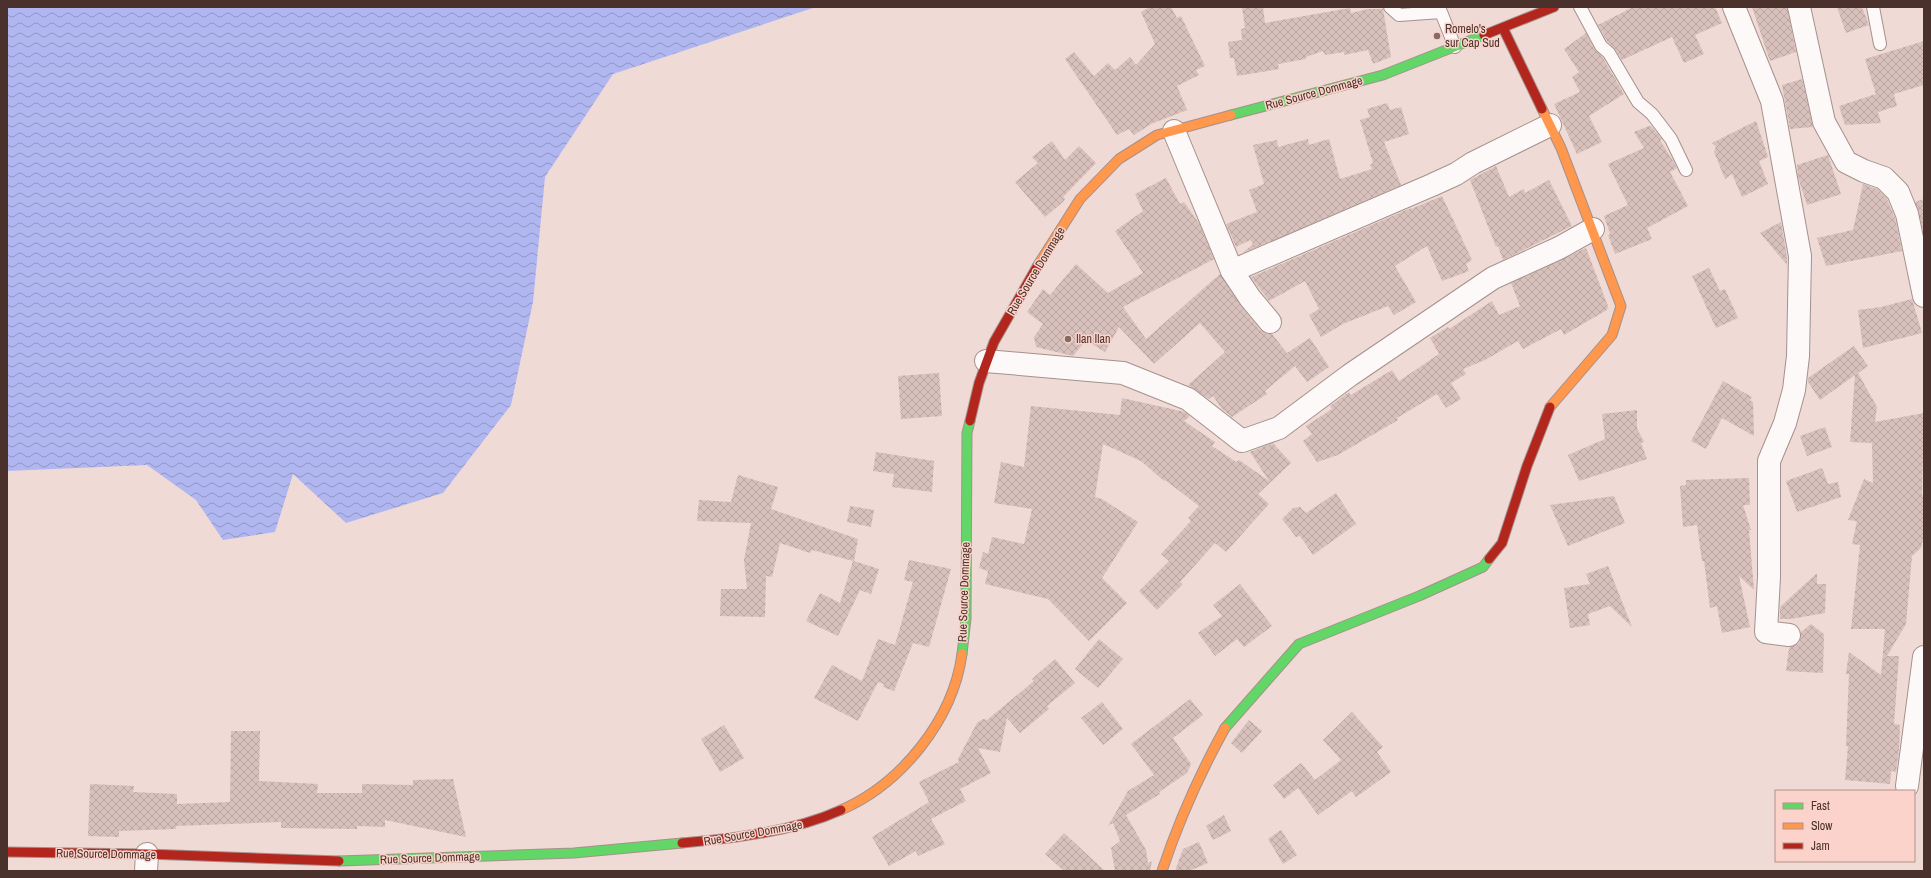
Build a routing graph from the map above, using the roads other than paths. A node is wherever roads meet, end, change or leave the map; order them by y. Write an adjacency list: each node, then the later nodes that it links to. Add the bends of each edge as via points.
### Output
1 (1390, 7): 9 (lane, via 1399,15 1441,12)
2 (1554, 7): 7 (main road, Rue Source Dommage)
3 (1580, 7): 12 (lane, via 1600,46 1609,52 1638,102 1652,114 1671,139)
4 (1734, 7): 18 (street, via 1772,101 1800,256 1798,356 1794,390 1785,422 1769,461 1769,577 1766,632)
5 (1799, 7): 15 (street, via 1824,122 1846,162 1884,178 1898,192 1907,214)
6 (1873, 7): 8 (lane)
7 (1503, 28): 9 (main road, Rue Source Dommage); 10 (main road)
8 (1880, 44)
9 (1455, 47): 11 (main road, Rue Source Dommage, via 1383,75)
10 (1550, 125): 13 (main road); 14 (street, via 1456,174)
11 (1174, 131): 14 (street); 17 (main road, Rue Source Dommage, via 1157,135 1119,159 1080,199 1036,268)
12 (1686, 170)
13 (1593, 229): 17 (street, via 1560,248 1493,278 1350,375 1279,428 1242,441 1188,399 1123,373); 24 (main road, via 1621,306 1612,335 1548,410 1526,466 1502,543 1484,567 1299,644 1225,728 1200,773)
14 (1232, 271): 16 (street)
15 (1924, 296)
16 (1270, 322)
17 (986, 361): 23 (main road, Rue Source Dommage, via 966,433 966,619 960,667 939,720 926,740 899,771 879,788 851,806 817,821 787,829 705,841 574,853)
18 (1789, 635)
19 (1924, 657): 20 (street)
20 (1908, 786)
21 (7, 852): 22 (main road, Rue Source Dommage)
22 (147, 863): 23 (main road, Rue Source Dommage)
23 (330, 866)
24 (1162, 871)

